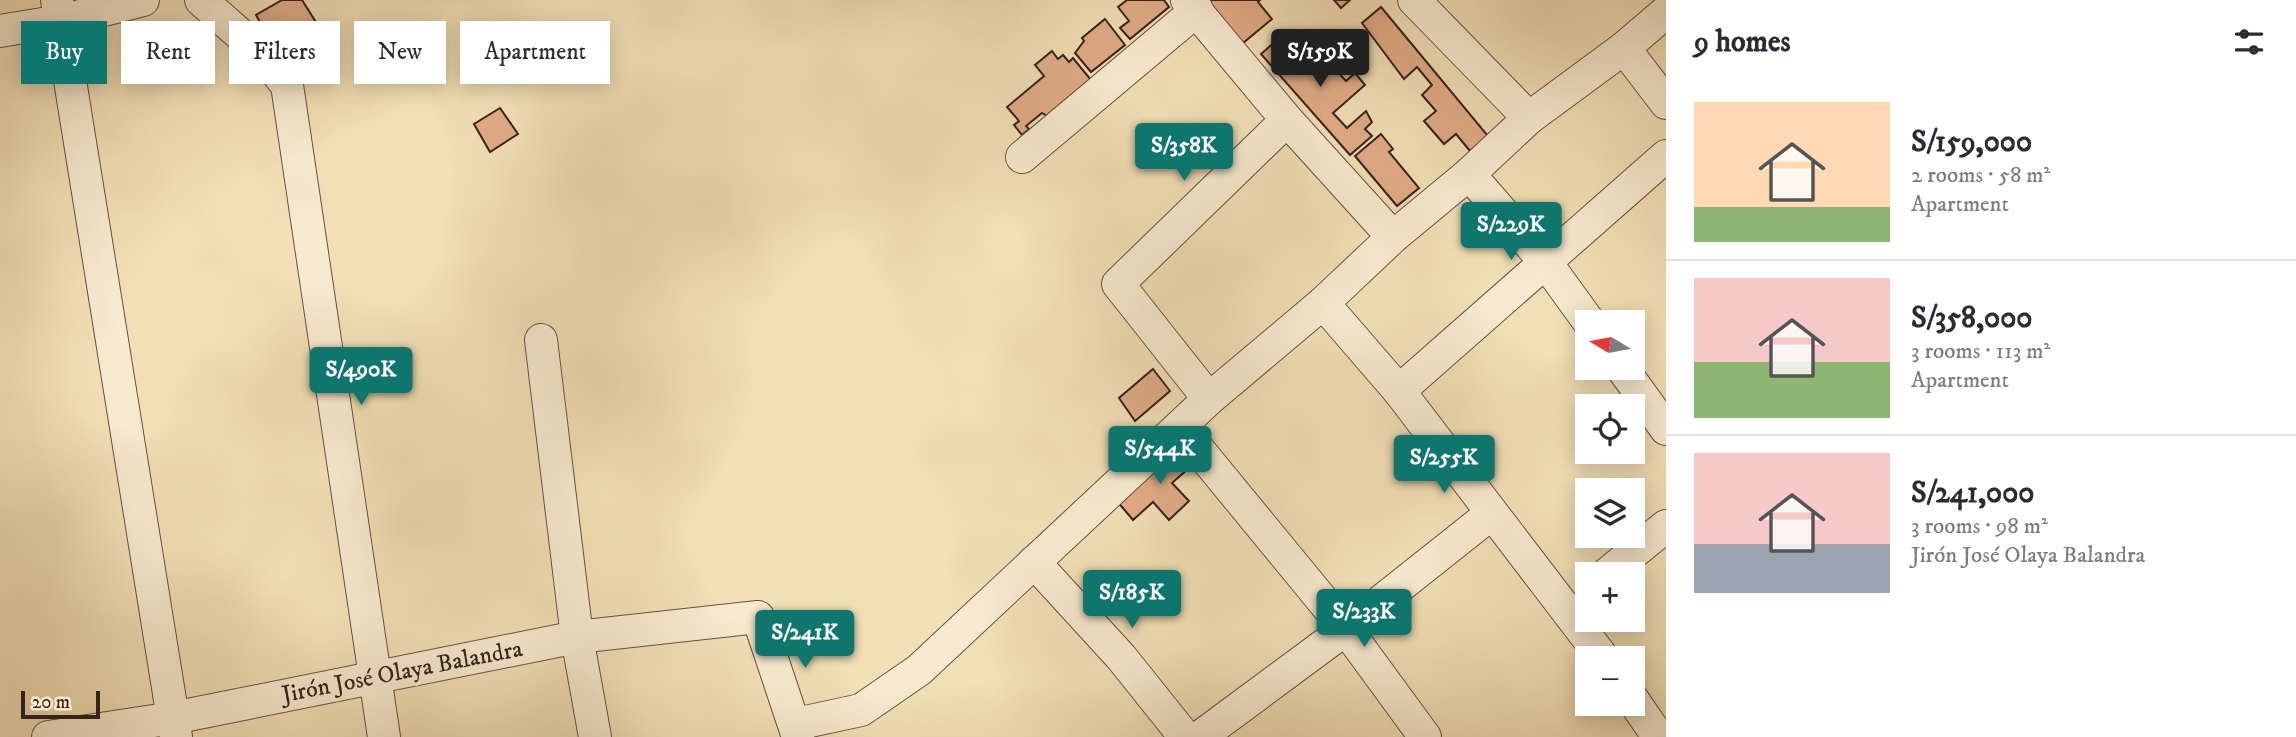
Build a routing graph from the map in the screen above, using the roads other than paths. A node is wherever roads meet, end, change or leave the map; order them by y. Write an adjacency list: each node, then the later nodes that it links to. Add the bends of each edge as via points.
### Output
1 (143, 0): 5 (street)
2 (201, 0): 32 (street, via 260,51 287,85)
3 (1414, 0): 10 (street)
4 (1192, 5): 11 (street); 13 (street)
5 (59, 11): 7 (street); 34 (street)
6 (1666, 12): 8 (street)
7 (0, 31)
8 (1624, 48): 9 (street); 10 (street)
9 (1666, 103)
10 (1529, 118): 14 (street)
11 (1287, 120): 15 (street); 22 (street, via 1118,284)
12 (1666, 156): 16 (street)
13 (1022, 157)
14 (1469, 174): 15 (street); 16 (street)
15 (1393, 237): 17 (street)
16 (1547, 264): 18 (street); 21 (street)
17 (1323, 303): 21 (street); 22 (street)
18 (1580, 310)
19 (541, 340): 31 (street)
20 (1631, 380): 24 (street)
21 (1399, 391): 25 (street)
22 (1209, 399): 23 (street)
23 (1180, 428): 27 (street); 30 (street)
24 (1666, 429)
25 (1491, 514): 29 (street); 30 (street)
26 (1666, 526): 28 (street)
27 (1034, 562): 35 (street, via 919,670 861,710); 40 (street, via 1121,657)
28 (1622, 562)
29 (1575, 597)
30 (1346, 629): 41 (street); 42 (street)
31 (577, 637): 32 (street, Jirón José Olaya Balandra); 35 (street, Jirón José Olaya Balandra, via 758,617); 39 (street)
32 (374, 676): 34 (street, Jirón José Olaya Balandra); 38 (street)
33 (1644, 716): 36 (street)
34 (174, 727): 37 (street, Jirón José Olaya Balandra)
35 (797, 731)
36 (1655, 732)
37 (48, 737)
38 (384, 737)
39 (595, 737)
40 (1185, 737)
41 (1200, 737)
42 (1425, 737)

